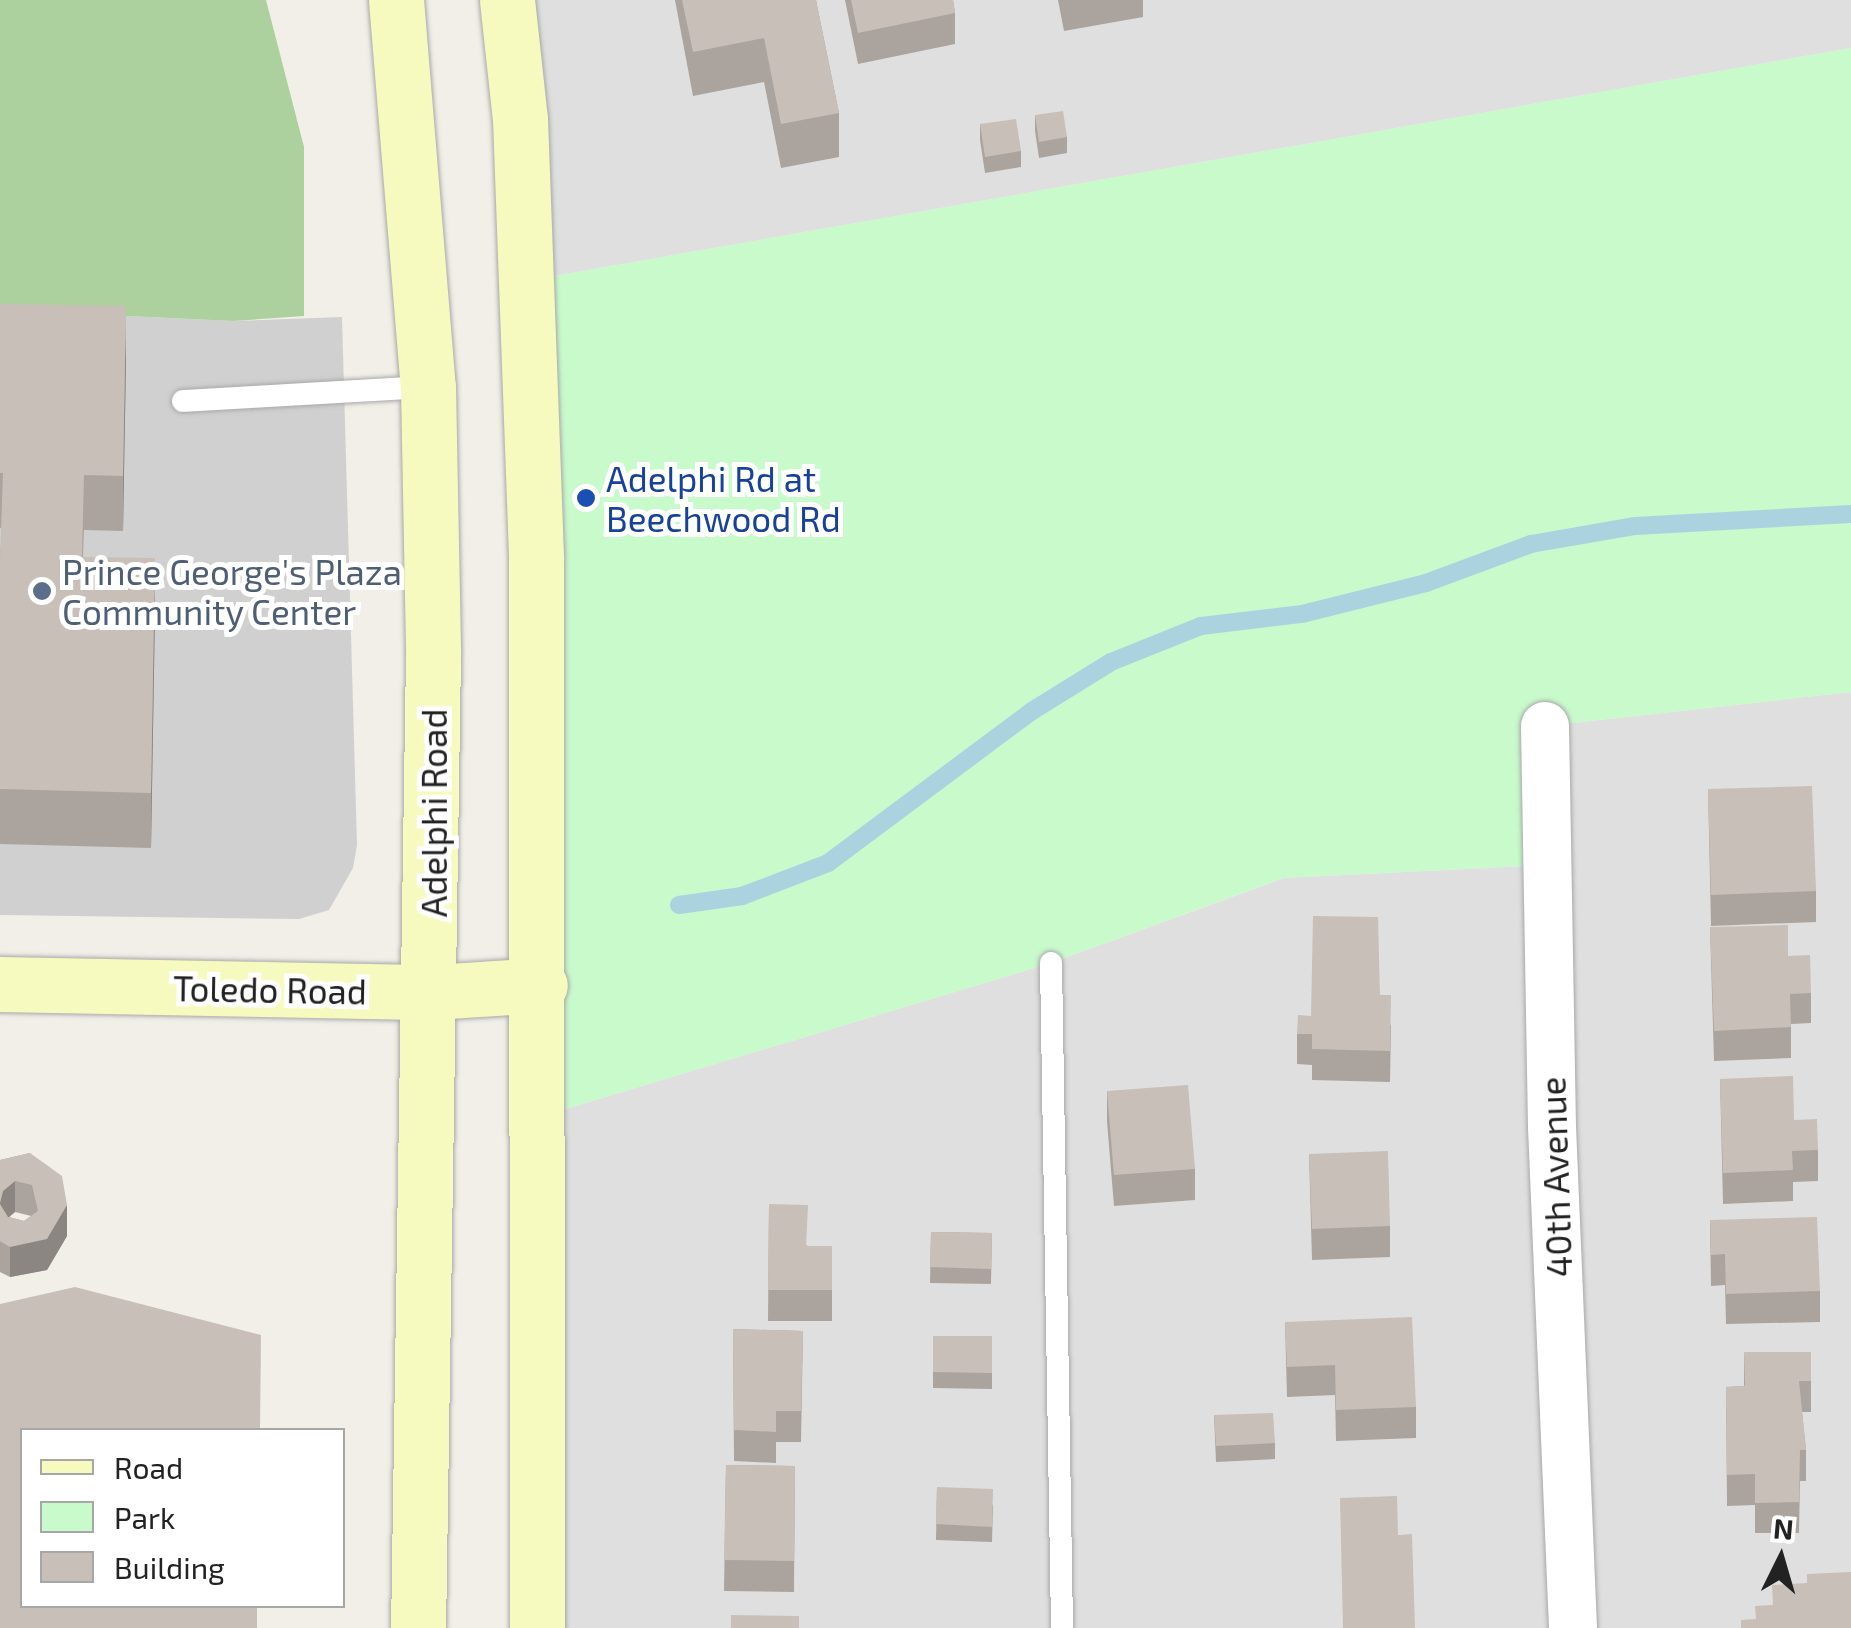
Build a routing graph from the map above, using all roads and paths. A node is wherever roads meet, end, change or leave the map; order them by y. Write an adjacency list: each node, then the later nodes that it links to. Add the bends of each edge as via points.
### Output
1 (396, 0): 3 (main road, Adelphi Road)
2 (507, 0): 8 (main road, via 520,119 536,560)
3 (428, 388): 4 (lane); 9 (main road, Adelphi Road)
4 (183, 402)
5 (1545, 726): 13 (street, 40th Avenue, via 1552,1127)
6 (1051, 963): 12 (lane)
7 (0, 984): 9 (main road, Toledo Road)
8 (540, 985): 9 (main road, Toledo Road); 11 (main road)
9 (432, 992): 10 (main road, Adelphi Road)
10 (418, 1628)
11 (536, 1628)
12 (1062, 1628)
13 (1573, 1628)

